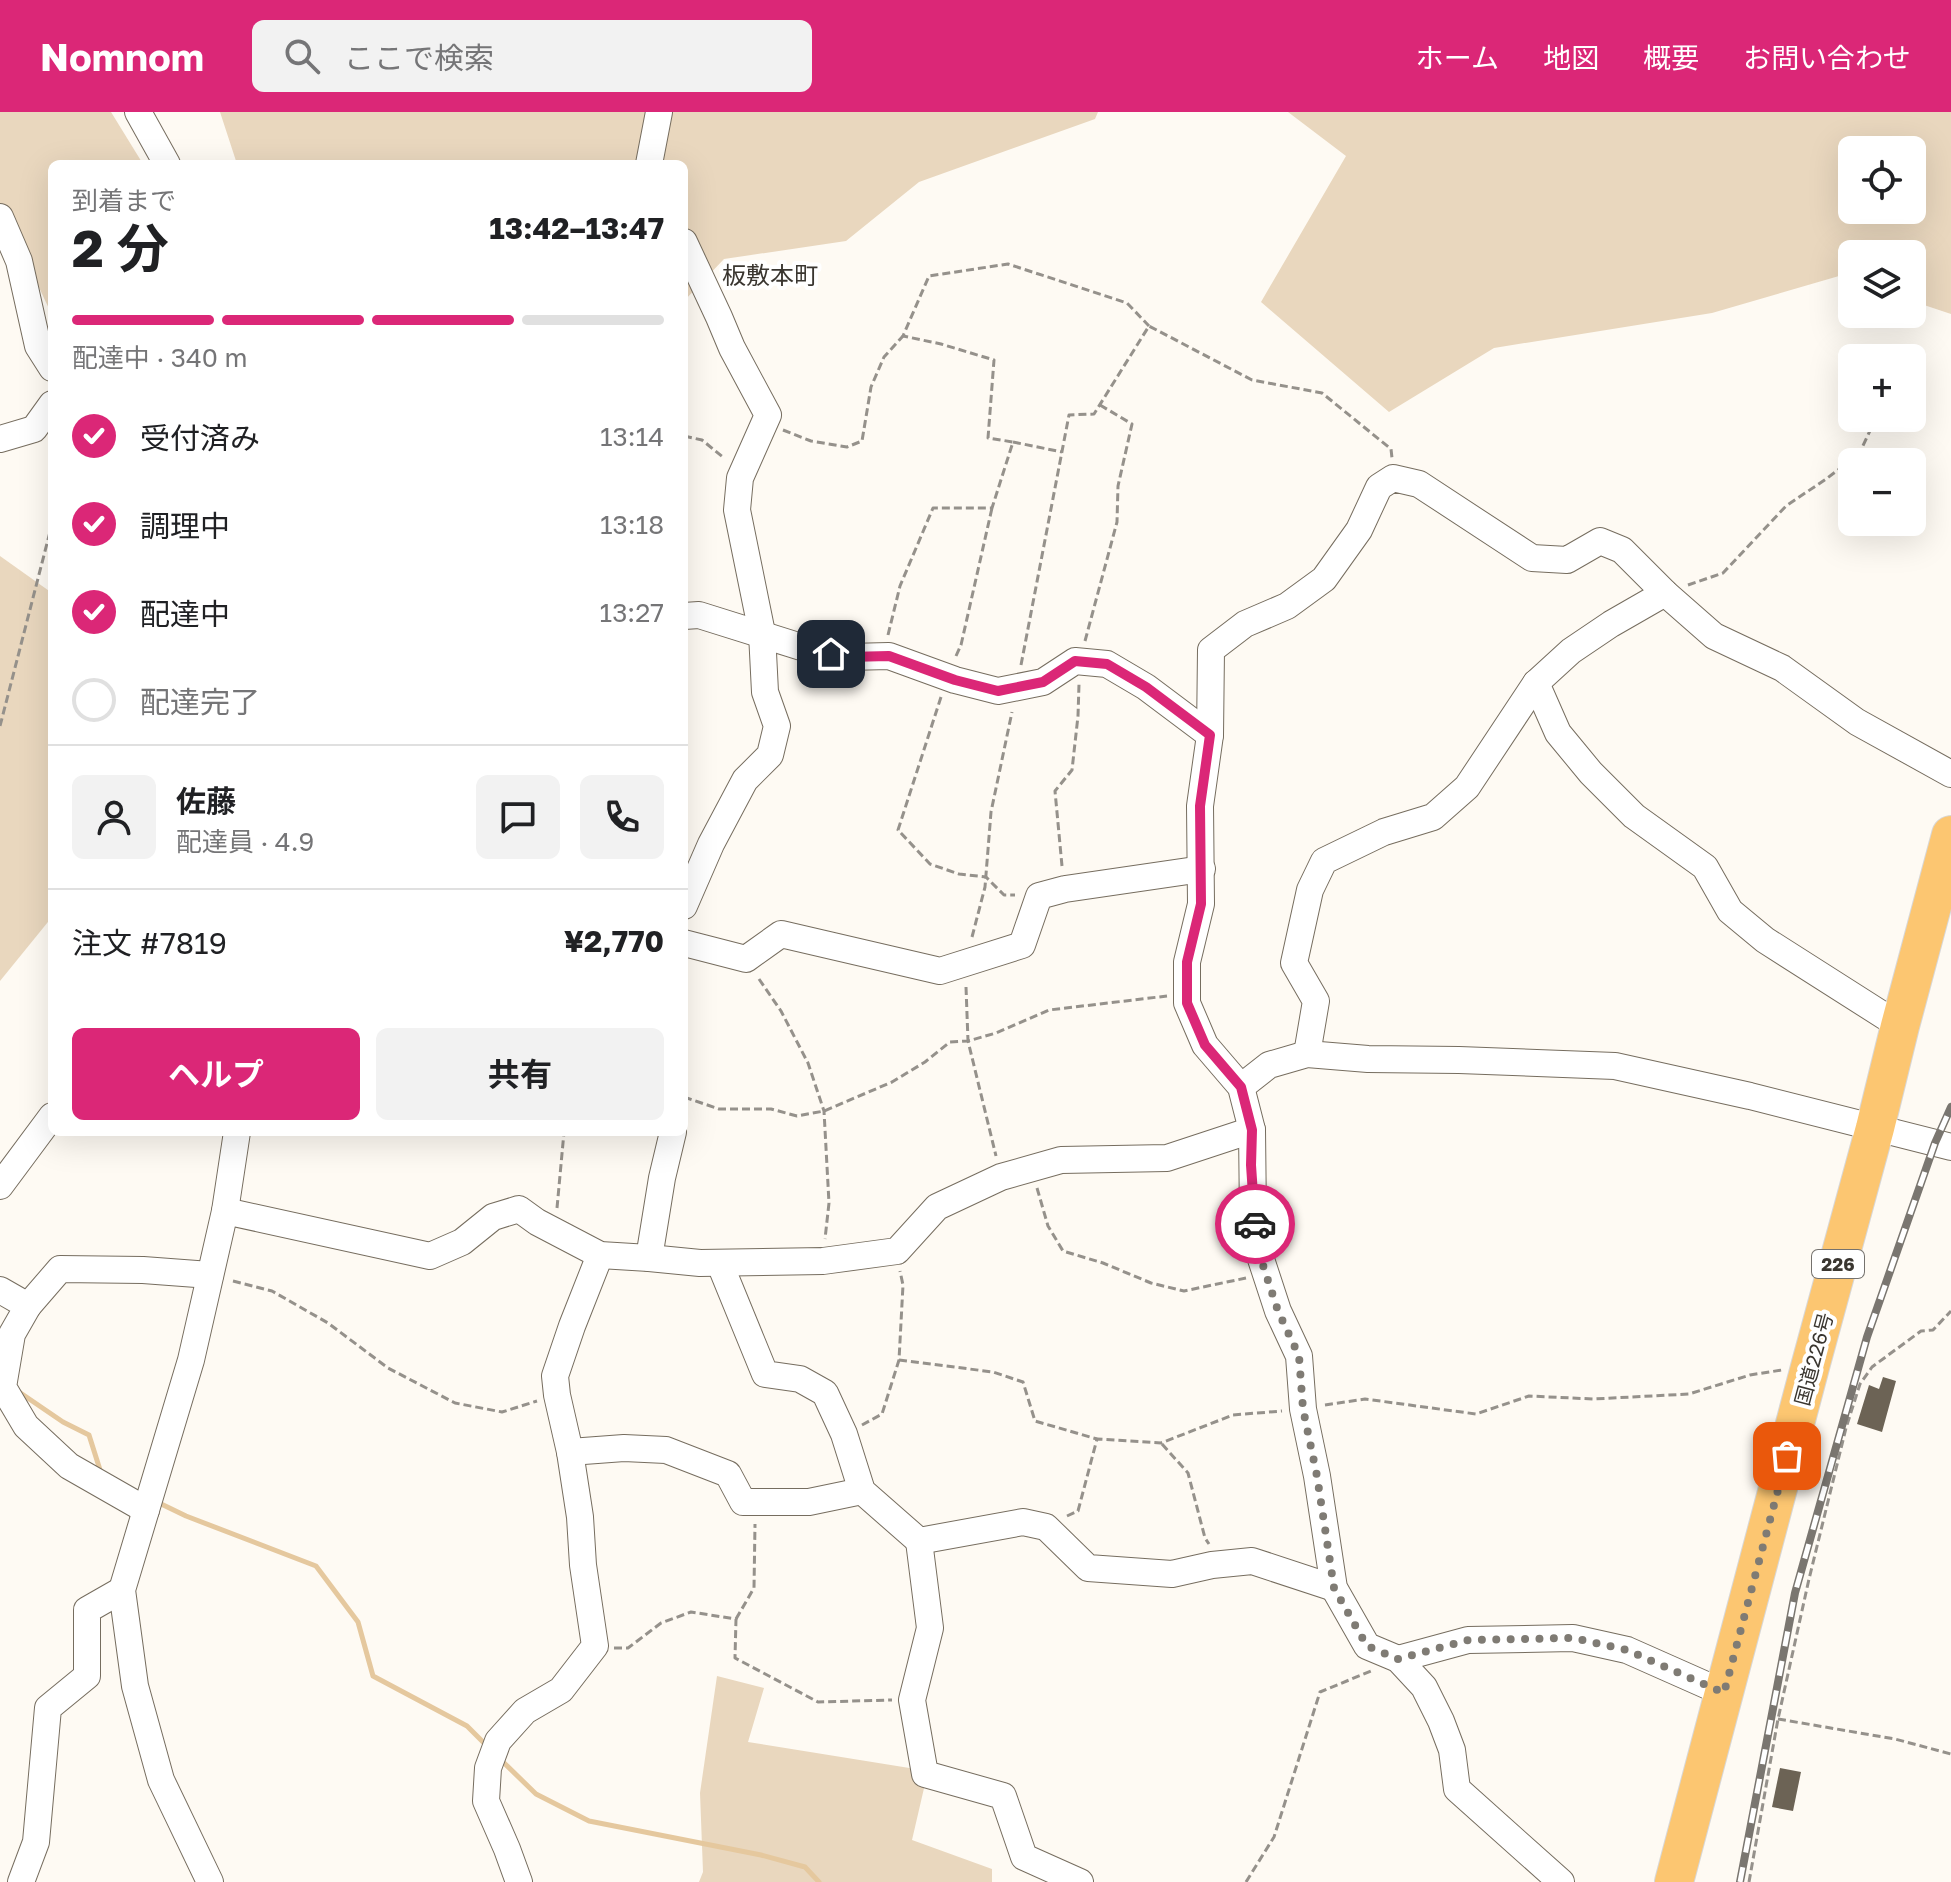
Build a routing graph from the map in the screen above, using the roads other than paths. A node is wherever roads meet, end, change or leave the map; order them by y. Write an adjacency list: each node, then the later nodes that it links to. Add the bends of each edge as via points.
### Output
1 (138, 112): 3 (street)
2 (659, 112): 4 (street)
3 (165, 160)
4 (650, 160)
5 (0, 217): 7 (street, via 19,261 38,346)
6 (688, 251): 12 (street, via 768,415 740,478 737,510)
7 (48, 362)
8 (48, 410): 9 (street, via 34,429)
9 (0, 439)
10 (1665, 593): 13 (street, via 1571,651); 14 (street, via 1622,550 1600,541 1567,560 1532,558 1419,484 1393,478 1379,487 1359,530 1324,579 1211,650); 15 (street, via 1714,636 1782,668 1857,722)
11 (688, 616): 12 (street)
12 (762, 633): 14 (street, via 814,651 886,656 998,691 1043,682 1075,661 1107,664); 18 (street, via 765,692 777,726 770,755 745,780)
13 (1536, 683): 20 (street, via 1558,733 1591,773 1634,816 1705,867 1730,911 1765,940); 21 (street, via 1467,787 1433,817 1384,832 1324,861 1310,890 1294,963 1316,1001)
14 (1210, 735): 17 (street, via 1200,806)
15 (1951, 774)
16 (1951, 835): 20 (highway, 国道226号 / 226)
17 (1202, 869): 19 (street, via 1039,896 1022,945 940,971 781,934 746,959); 22 (street, via 1201,904 1187,962 1187,1003 1205,1045)
18 (688, 897)
19 (688, 944)
20 (1900, 1026): 24 (highway, 国道226号 / 226)
21 (1307, 1054): 22 (street, via 1269,1065); 24 (street, via 1615,1066)
22 (1241, 1087): 25 (street)
23 (48, 1121): 29 (street)
24 (1875, 1128): 28 (street); 45 (highway, 国道226号 / 226)
25 (1252, 1130): 33 (street, via 1167,1158 1061,1160 1001,1177 937,1207 897,1251 823,1261); 42 (street, via 1259,1253 1299,1356)
26 (236, 1136): 30 (street)
27 (672, 1136): 32 (street)
28 (1951, 1147)
29 (0, 1186)
30 (225, 1211): 31 (street, via 430,1256 462,1242 493,1217 519,1209); 34 (street)
31 (600, 1255): 32 (street); 38 (street, via 555,1376)
32 (649, 1258): 33 (street)
33 (720, 1264): 39 (street, via 765,1374 800,1379 825,1393)
34 (210, 1275): 36 (street, via 60,1269); 40 (street, via 191,1360)
35 (0, 1290): 36 (street)
36 (28, 1306): 37 (street, via 12,1334)
37 (1, 1387): 40 (street, via 26,1426 69,1466)
38 (570, 1452): 39 (street, via 666,1450 728,1474 743,1502 809,1502); 48 (street, via 595,1646 561,1690 525,1711 498,1741 488,1768 486,1801)
39 (862, 1491): 41 (street)
40 (146, 1510): 43 (street)
41 (919, 1541): 42 (street, via 1023,1522 1046,1527 1088,1568 1172,1574 1252,1561); 49 (street, via 930,1628 912,1700 925,1774 1003,1796 1024,1857)
42 (1334, 1588): 44 (street, via 1367,1646)
43 (122, 1590): 46 (street, via 87,1610 87,1676 48,1708 36,1842); 47 (street, via 135,1686 161,1780)
44 (1398, 1659): 45 (street, via 1468,1640 1573,1638 1627,1650); 50 (street, via 1424,1687 1441,1721 1452,1750 1457,1789)
45 (1724, 1693): 51 (highway, 国道226号 / 226)
46 (21, 1882)
47 (210, 1882)
48 (519, 1882)
49 (1080, 1882)
50 (1561, 1882)
51 (1674, 1882)

